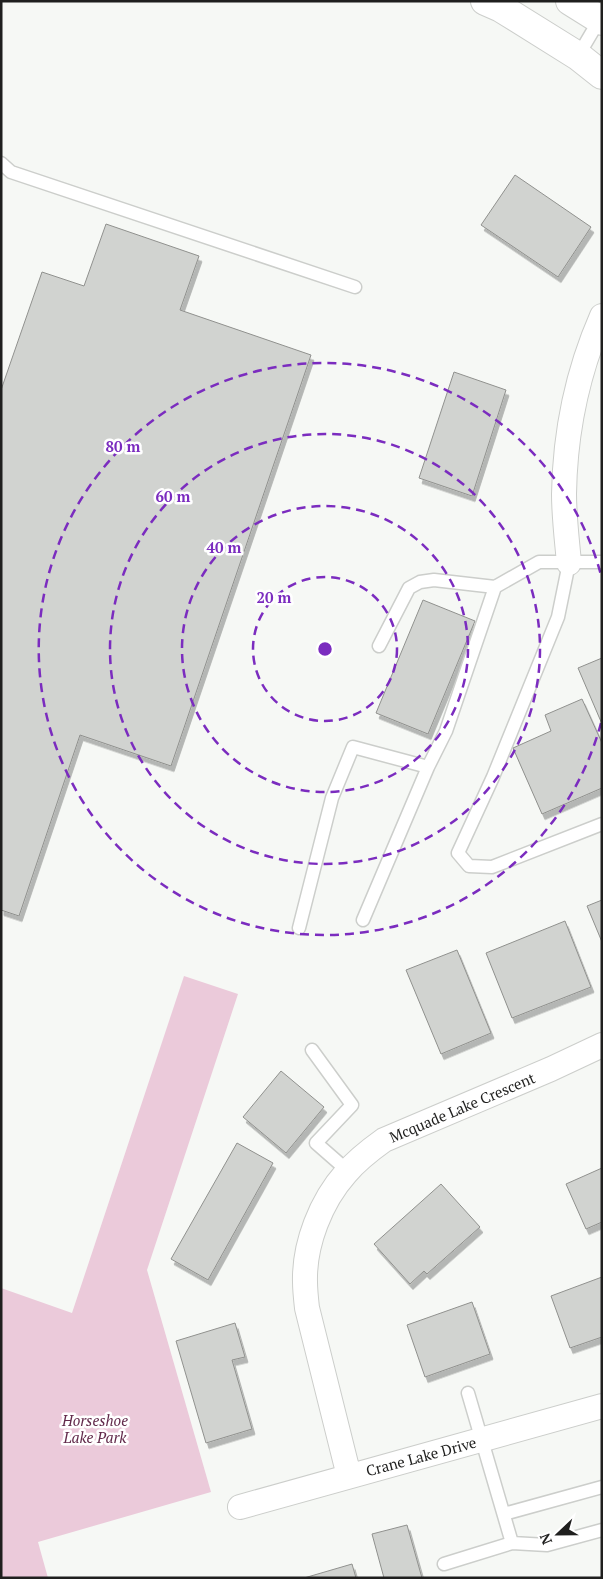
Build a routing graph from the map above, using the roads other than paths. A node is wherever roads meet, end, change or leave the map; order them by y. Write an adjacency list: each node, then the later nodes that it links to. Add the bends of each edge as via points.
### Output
1 (485, 1): 4 (street)
2 (570, 1): 3 (street)
3 (601, 19): 4 (lane)
4 (578, 56): 5 (street)
5 (602, 76)
6 (1, 163): 7 (lane, via 11,172)
7 (355, 287)
8 (602, 316): 9 (street, via 585,360 569,426 564,496)
9 (569, 562): 10 (lane); 11 (lane, via 539,562); 14 (lane, via 558,617 493,777 458,852 469,866 492,866)
10 (602, 562)
11 (495, 587): 12 (lane, via 434,580 420,582 409,588); 13 (lane, via 446,731)
12 (380, 646)
13 (428, 767): 15 (lane); 16 (lane, via 353,747 332,798)
14 (602, 824)
15 (363, 920)
16 (299, 928)
17 (602, 1045): 19 (street, Mcquade Lake Crescent, via 384,1140)
18 (312, 1050): 19 (lane, via 352,1105 316,1143)
19 (348, 1171): 23 (street, Mcquade Lake Crescent, via 321,1211 311,1237 304,1281 307,1308)
20 (468, 1393): 22 (lane)
21 (602, 1406): 22 (street, Crane Lake Drive)
22 (482, 1440): 23 (street, Crane Lake Drive); 26 (lane)
23 (349, 1476): 25 (street, Crane Lake Drive)
24 (602, 1487): 26 (lane)
25 (240, 1507)
26 (504, 1514): 28 (lane)
27 (602, 1530): 28 (lane, via 547,1545)
28 (512, 1544): 29 (lane)
29 (444, 1564)

